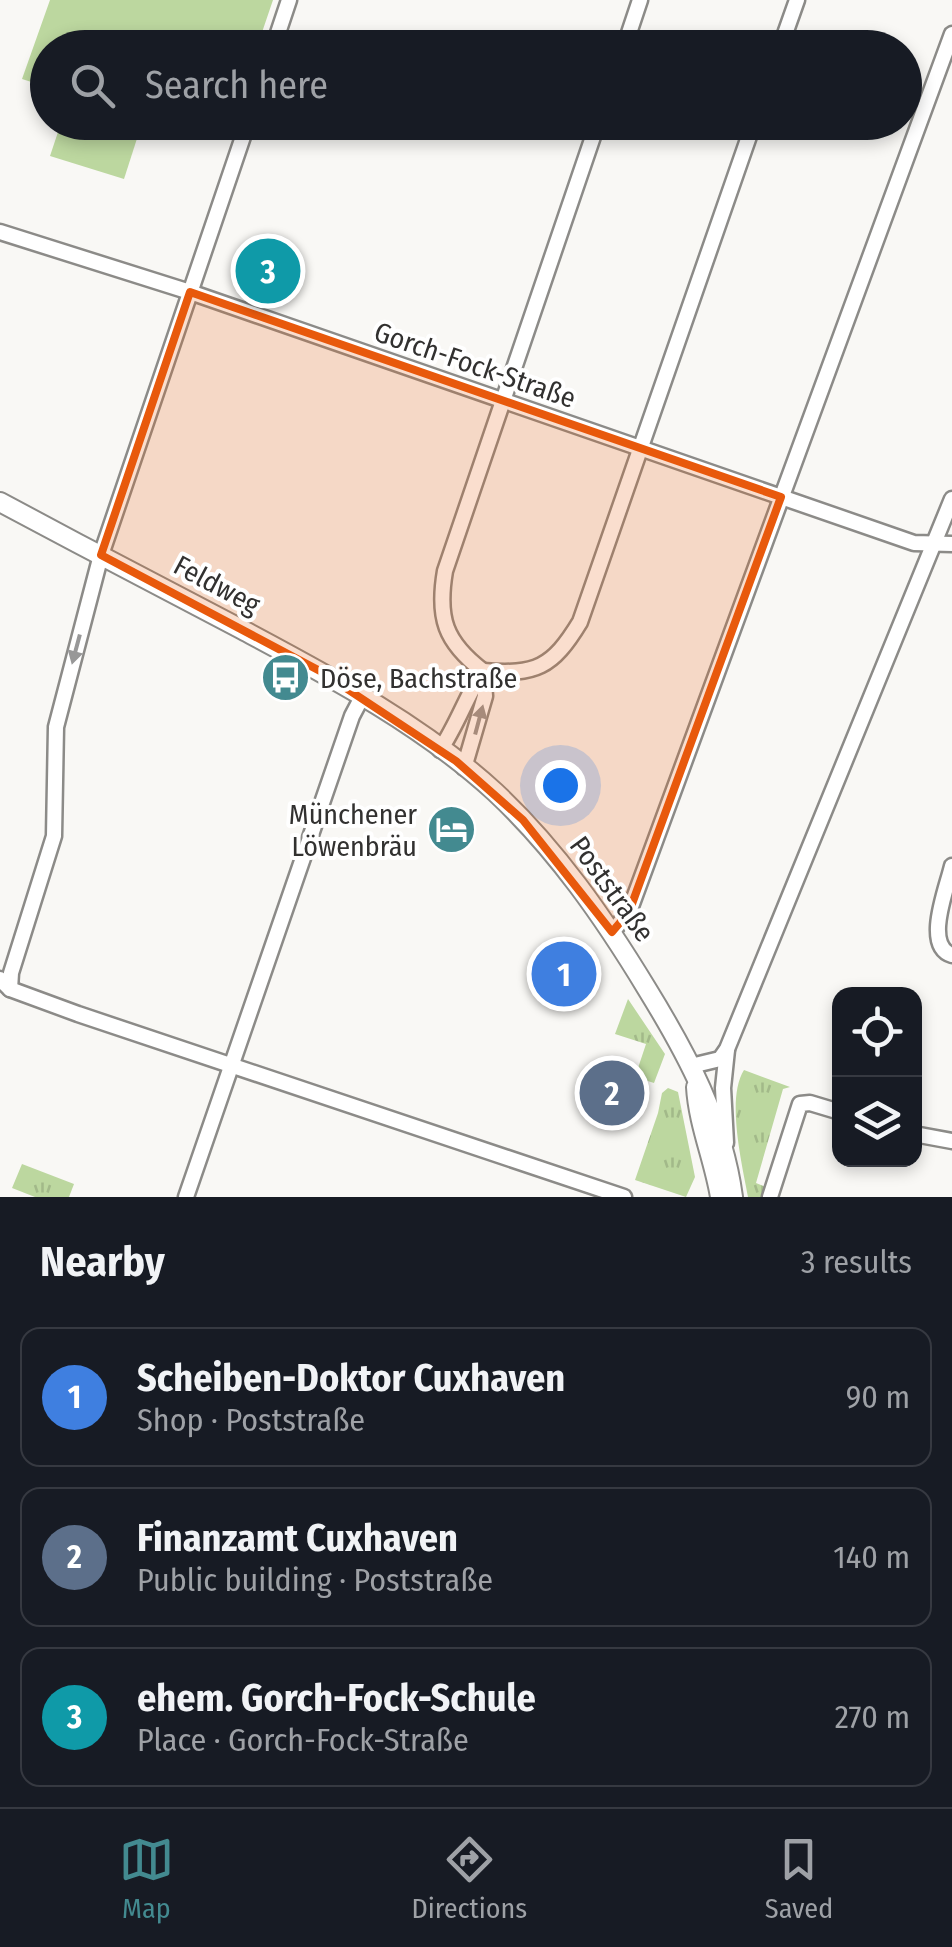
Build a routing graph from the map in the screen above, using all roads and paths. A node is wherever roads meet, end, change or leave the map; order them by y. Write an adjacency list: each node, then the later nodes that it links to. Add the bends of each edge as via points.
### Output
1 (289, 0): 4 (street)
2 (640, 0): 5 (street)
3 (797, 0): 6 (street)
4 (279, 30)
5 (630, 30)
6 (786, 30)
7 (952, 34): 8 (street)
8 (922, 115)
9 (242, 140): 14 (street)
10 (592, 140): 15 (street)
11 (748, 140): 16 (street)
12 (913, 140): 17 (street)
13 (0, 232): 14 (street, Gorch-Fock-Straße)
14 (190, 292): 15 (street, Gorch-Fock-Straße); 22 (street)
15 (502, 400): 16 (street, Gorch-Fock-Straße); 23 (street, via 441,593 450,638)
16 (640, 450): 17 (street, Gorch-Fock-Straße); 23 (street, via 566,645 526,672)
17 (781, 497): 20 (street, Gorch-Fock-Straße, via 914,543); 29 (street, via 628,912)
18 (952, 499): 20 (street)
19 (0, 502): 22 (street, Feldweg)
20 (934, 542): 21 (street, Gorch-Fock-Straße); 32 (street)
21 (952, 544)
22 (101, 555): 24 (street, Feldweg); 31 (street, one-way to 31, via 56,727 54,836)
23 (483, 671): 26 (street); 27 (street, one-way to 23, via 485,696)
24 (362, 697): 25 (street, Feldweg); 33 (street)
25 (404, 723): 26 (street, Poststraße)
26 (440, 750): 27 (street, Poststraße)
27 (464, 768): 29 (street, Poststraße, via 523,820)
28 (952, 866): 30 (street, via 937,942)
29 (612, 932): 34 (street, Poststraße)
30 (952, 954)
31 (3, 986): 33 (street)
32 (727, 1049): 34 (street); 39 (street)
33 (232, 1065): 40 (street); 41 (street)
34 (693, 1071): 36 (street, Poststraße); 39 (street, Poststraße)
35 (832, 1110): 45 (street, via 800,1104)
36 (698, 1112): 42 (street); 43 (street, Poststraße)
37 (922, 1135): 38 (street)
38 (952, 1141)
39 (728, 1165): 44 (street, Poststraße)
40 (186, 1197)
41 (624, 1197)
42 (710, 1197)
43 (720, 1197)
44 (733, 1197)
45 (770, 1197)

